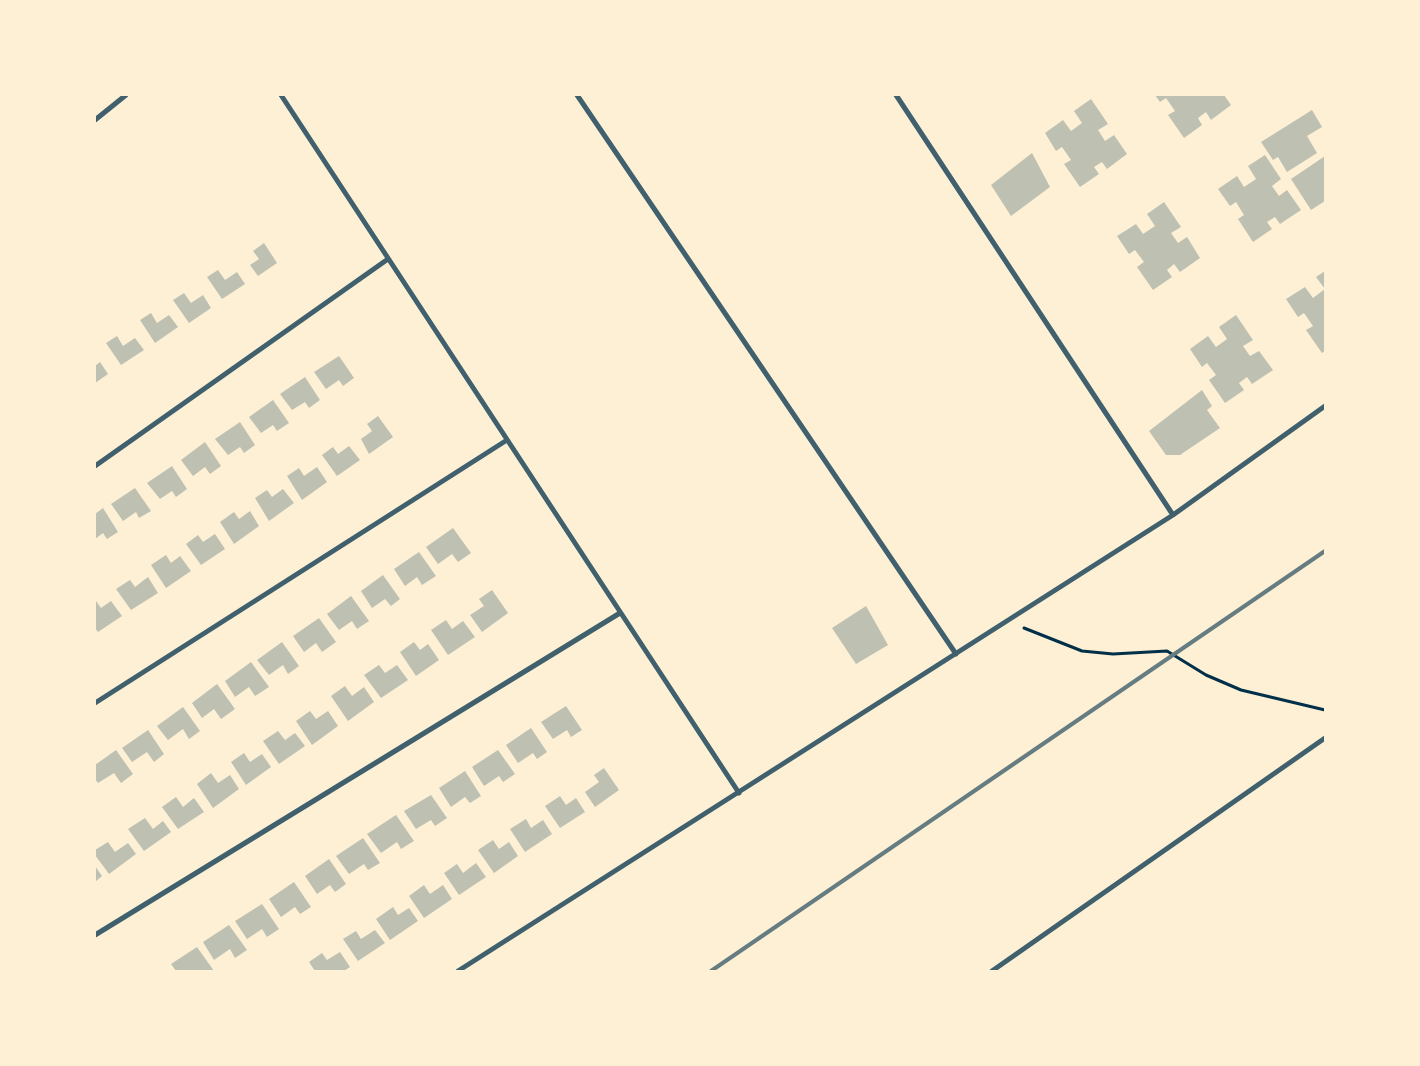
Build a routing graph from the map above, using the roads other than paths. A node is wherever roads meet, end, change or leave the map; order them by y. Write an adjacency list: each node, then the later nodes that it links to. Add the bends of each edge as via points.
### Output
1 (126, 95): 5 (street)
2 (281, 95): 6 (street)
3 (577, 95): 12 (street)
4 (896, 95): 10 (street)
5 (95, 120)
6 (388, 259): 8 (street); 9 (street)
7 (1325, 406): 10 (street)
8 (507, 440): 11 (street); 13 (street)
9 (95, 466)
10 (1173, 515): 12 (street)
11 (620, 613): 15 (street); 16 (street)
12 (956, 654): 15 (street)
13 (95, 703)
14 (1325, 738): 18 (street)
15 (739, 793): 17 (street)
16 (95, 935)
17 (458, 971)
18 (992, 971)

